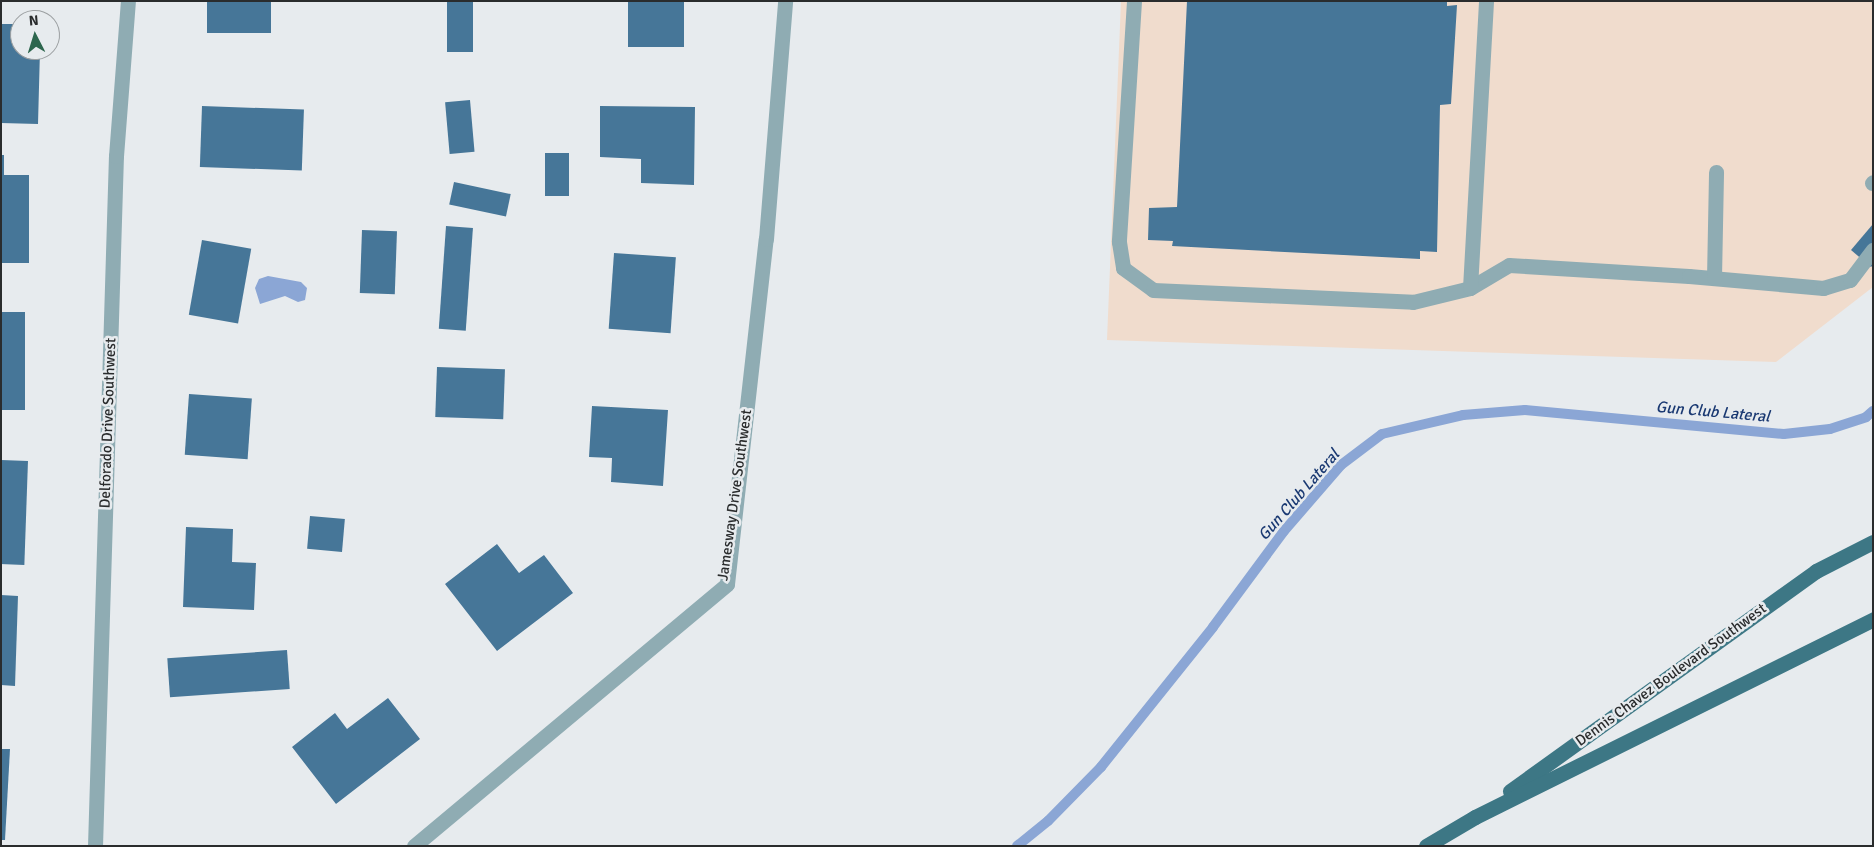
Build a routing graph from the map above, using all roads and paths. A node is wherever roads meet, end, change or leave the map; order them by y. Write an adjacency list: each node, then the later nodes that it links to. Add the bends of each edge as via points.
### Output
1 (128, 1): 12 (street, Delforado Drive Southwest, via 116,156)
2 (785, 1): 13 (street, Jamesway Drive Southwest, via 766,239 727,584)
3 (1134, 1): 8 (street, via 1119,242 1124,268 1153,290 1413,302)
4 (1486, 1): 8 (street)
5 (1716, 172): 7 (street)
6 (1873, 250): 7 (street, via 1850,280 1824,288)
7 (1714, 278): 8 (street, via 1509,265)
8 (1470, 288)
9 (1873, 542): 11 (main road, Dennis Chavez Boulevard Southwest, via 1816,571)
10 (1873, 619): 11 (main road, Dennis Chavez Boulevard Southwest)
11 (1475, 817): 14 (main road, Dennis Chavez Boulevard Southwest)
12 (95, 846)
13 (414, 846)
14 (1426, 846)

